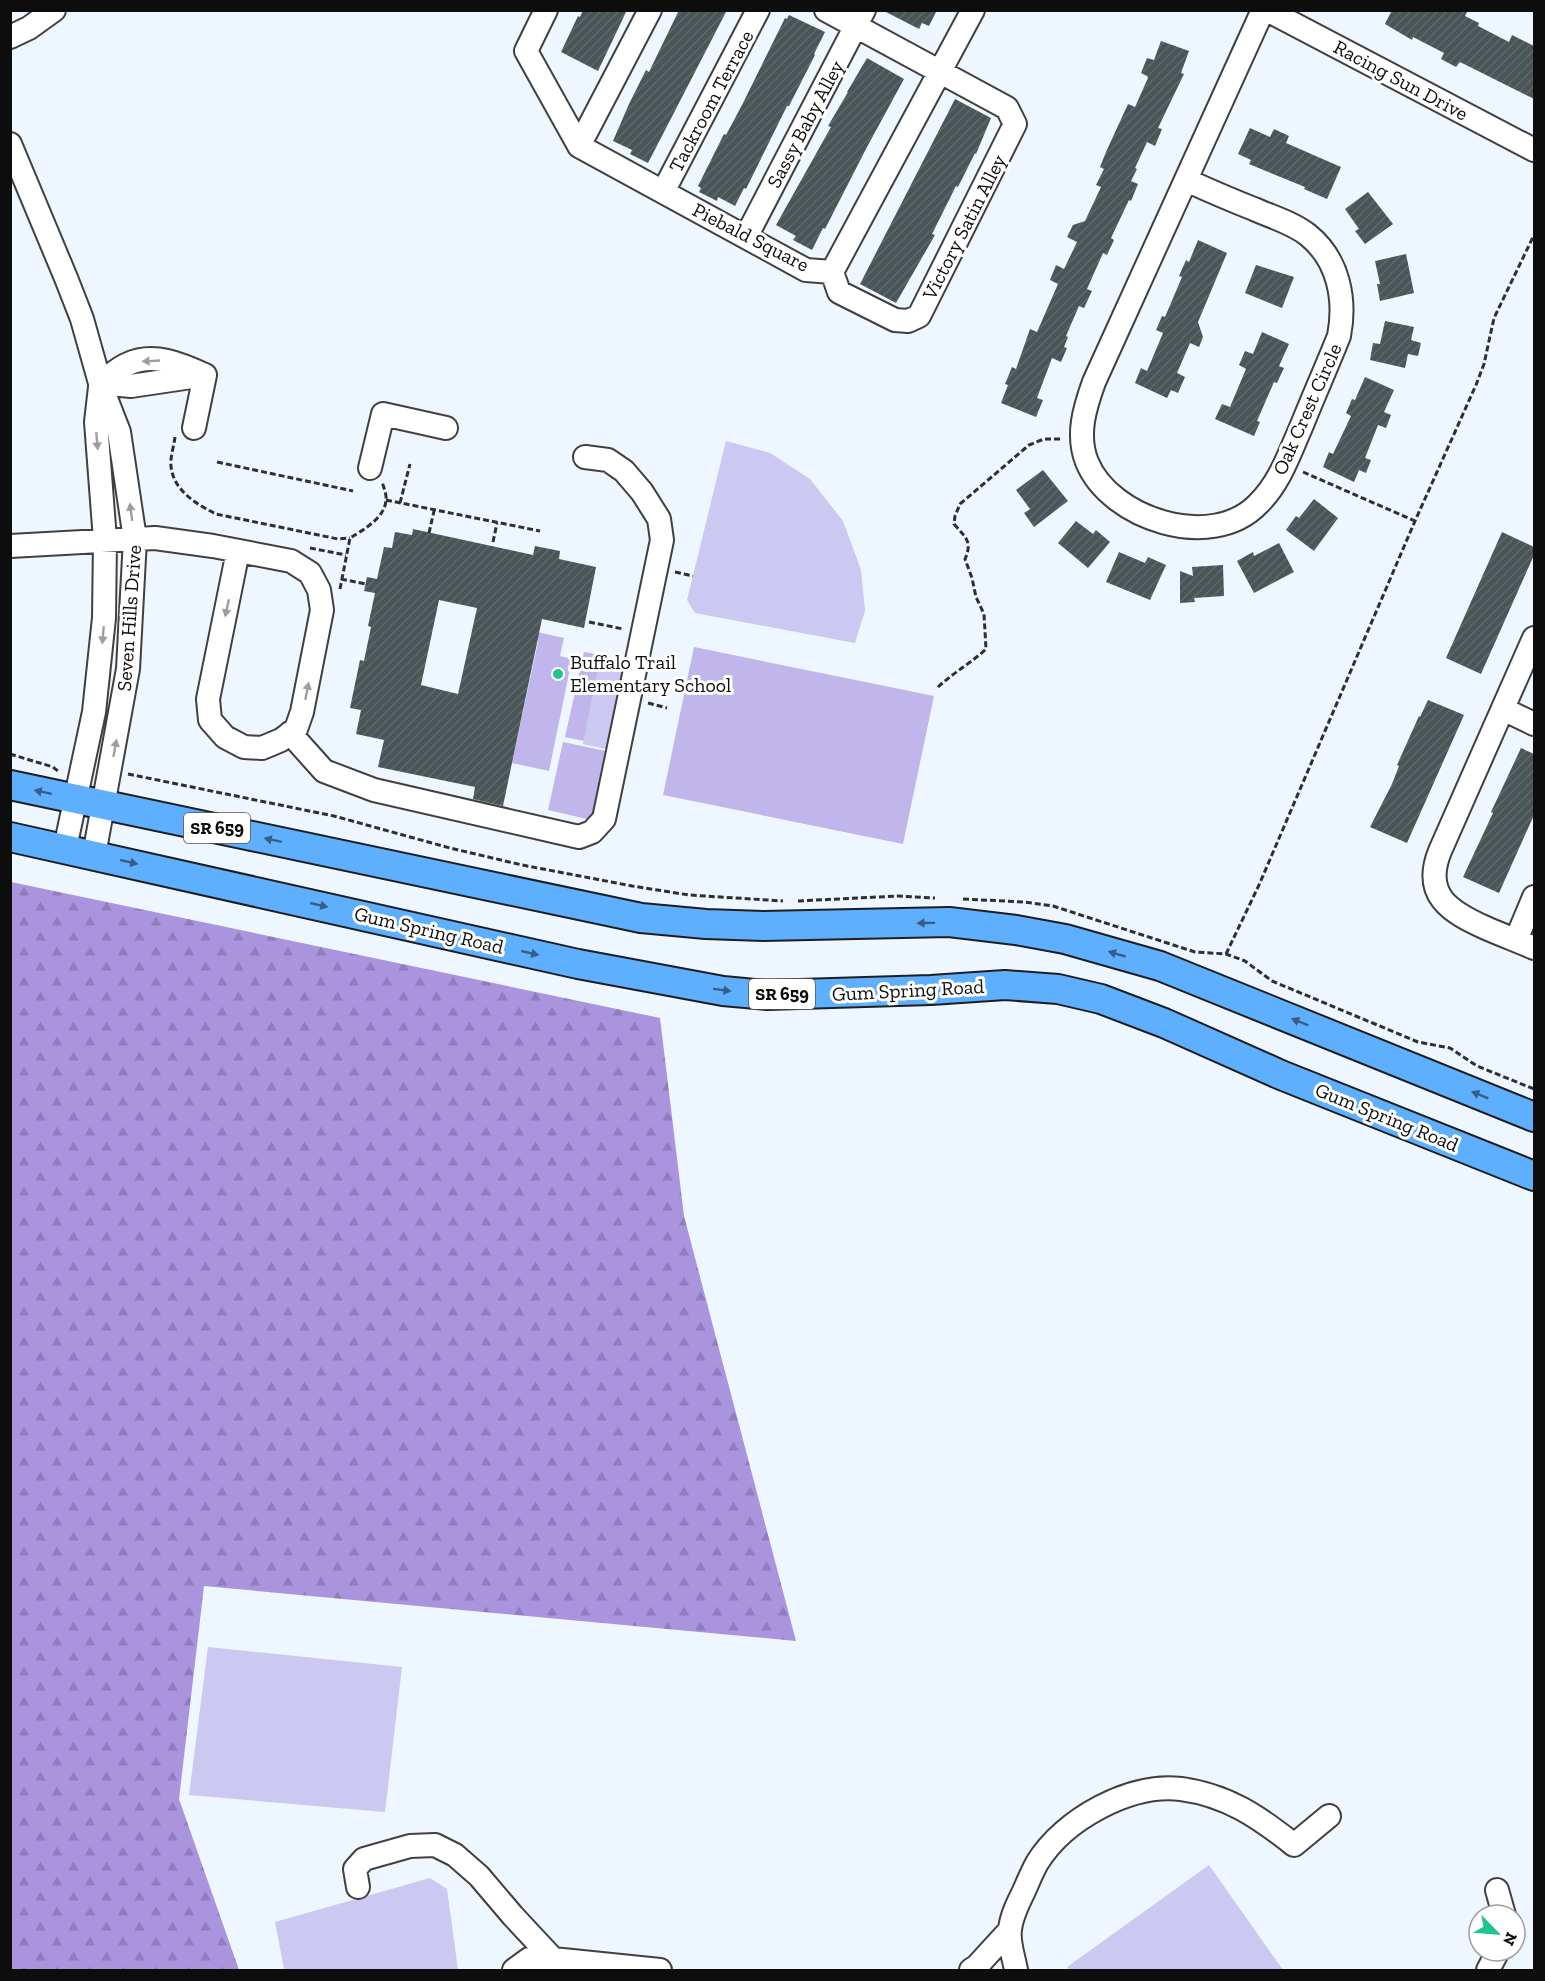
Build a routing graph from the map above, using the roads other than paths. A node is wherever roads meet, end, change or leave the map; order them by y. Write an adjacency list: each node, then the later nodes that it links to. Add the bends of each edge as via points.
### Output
1 (54, 10): 9 (street)
2 (546, 10): 12 (street, via 526,51)
3 (650, 10): 12 (street)
4 (758, 10): 15 (street, Tackroom Terrace)
5 (826, 10): 8 (street)
6 (973, 10): 10 (street, Piebald Square)
7 (1265, 10): 13 (street, Racing Sun Drive); 14 (street, Oak Crest Circle)
8 (860, 18): 10 (street); 16 (street, Sassy Baby Alley)
9 (10, 37)
10 (941, 71): 17 (street, Piebald Square); 17 (street, Victory Satin Alley, via 1007,108 1016,124 919,316 908,321 895,320 839,292)
11 (10, 144): 18 (street, Seven Hills Drive, via 63,268)
12 (579, 146): 15 (street, Piebald Square)
13 (1534, 150)
14 (1186, 180): 14 (street, Oak Crest Circle, via 1309,236 1330,259 1340,288 1343,317 1339,336 1273,485 1257,506 1232,522 1184,528 1158,522 1120,502 1103,487 1087,462 1083,440 1084,411 1094,382)
15 (663, 192): 16 (street, Piebald Square)
16 (746, 237): 17 (street, Piebald Square, via 806,270)
17 (832, 272)
18 (100, 383): 20 (street, via 131,386 205,375); 23 (street, Seven Hills Drive, one-way to 18, via 119,432); 24 (street, Seven Hills Drive, one-way to 24, via 96,422)
19 (446, 428): 22 (street, via 383,414)
20 (185, 431)
21 (585, 457): 30 (street, via 608,460 624,471 658,519 662,540 604,819 592,832 579,837 374,790 324,771)
22 (370, 468)
23 (135, 539): 24 (street); 26 (street, via 155,538); 33 (street, Seven Hills Drive, one-way to 23, via 128,669)
24 (105, 540): 25 (street); 32 (street, Seven Hills Drive, one-way to 32, via 102,649)
25 (10, 546)
26 (238, 551): 30 (street, one-way to 26, via 303,712 322,610 319,590 310,573 291,561); 30 (street, one-way to 30, via 208,699 210,720 225,737 244,747 262,748)
27 (1534, 638): 28 (street)
28 (1503, 709): 29 (street); 38 (street, via 1437,857 1435,886 1439,896 1457,913)
29 (1534, 724)
30 (290, 733)
31 (10, 785): 32 (main road, SR 659, one-way to 31)
32 (79, 787): 33 (main road, SR 659); 35 (street, Seven Hills Drive)
33 (103, 805): 36 (street, Seven Hills Drive); 39 (main road, SR 659, one-way to 33, via 1160,966 1065,939 949,922 763,926 641,918)
34 (10, 837): 35 (main road, Gum Spring Road / SR 659)
35 (66, 848): 36 (main road, Gum Spring Road / SR 659)
36 (94, 855): 40 (main road, Gum Spring Road / SR 659, one-way to 40, via 578,964 723,991 778,994 1005,985 1058,989 1101,999 1164,1023 1281,1075)
37 (1534, 897): 38 (street)
38 (1525, 944)
39 (1534, 1118)
40 (1534, 1176)
41 (1329, 1816): 45 (street, via 1294,1845 1259,1817 1221,1798 1180,1789 1143,1791 1103,1804 1068,1828 1038,1861)
42 (358, 1887): 46 (street, via 355,1869 364,1859 410,1846 435,1845 455,1855 479,1876)
43 (1497, 1890): 44 (street)
44 (1501, 1903)
45 (1009, 1931): 49 (street); 50 (street)
46 (554, 1960): 47 (street, via 529,1959); 48 (street)
47 (514, 1971)
48 (660, 1971)
49 (970, 1971)
50 (1016, 1971)

